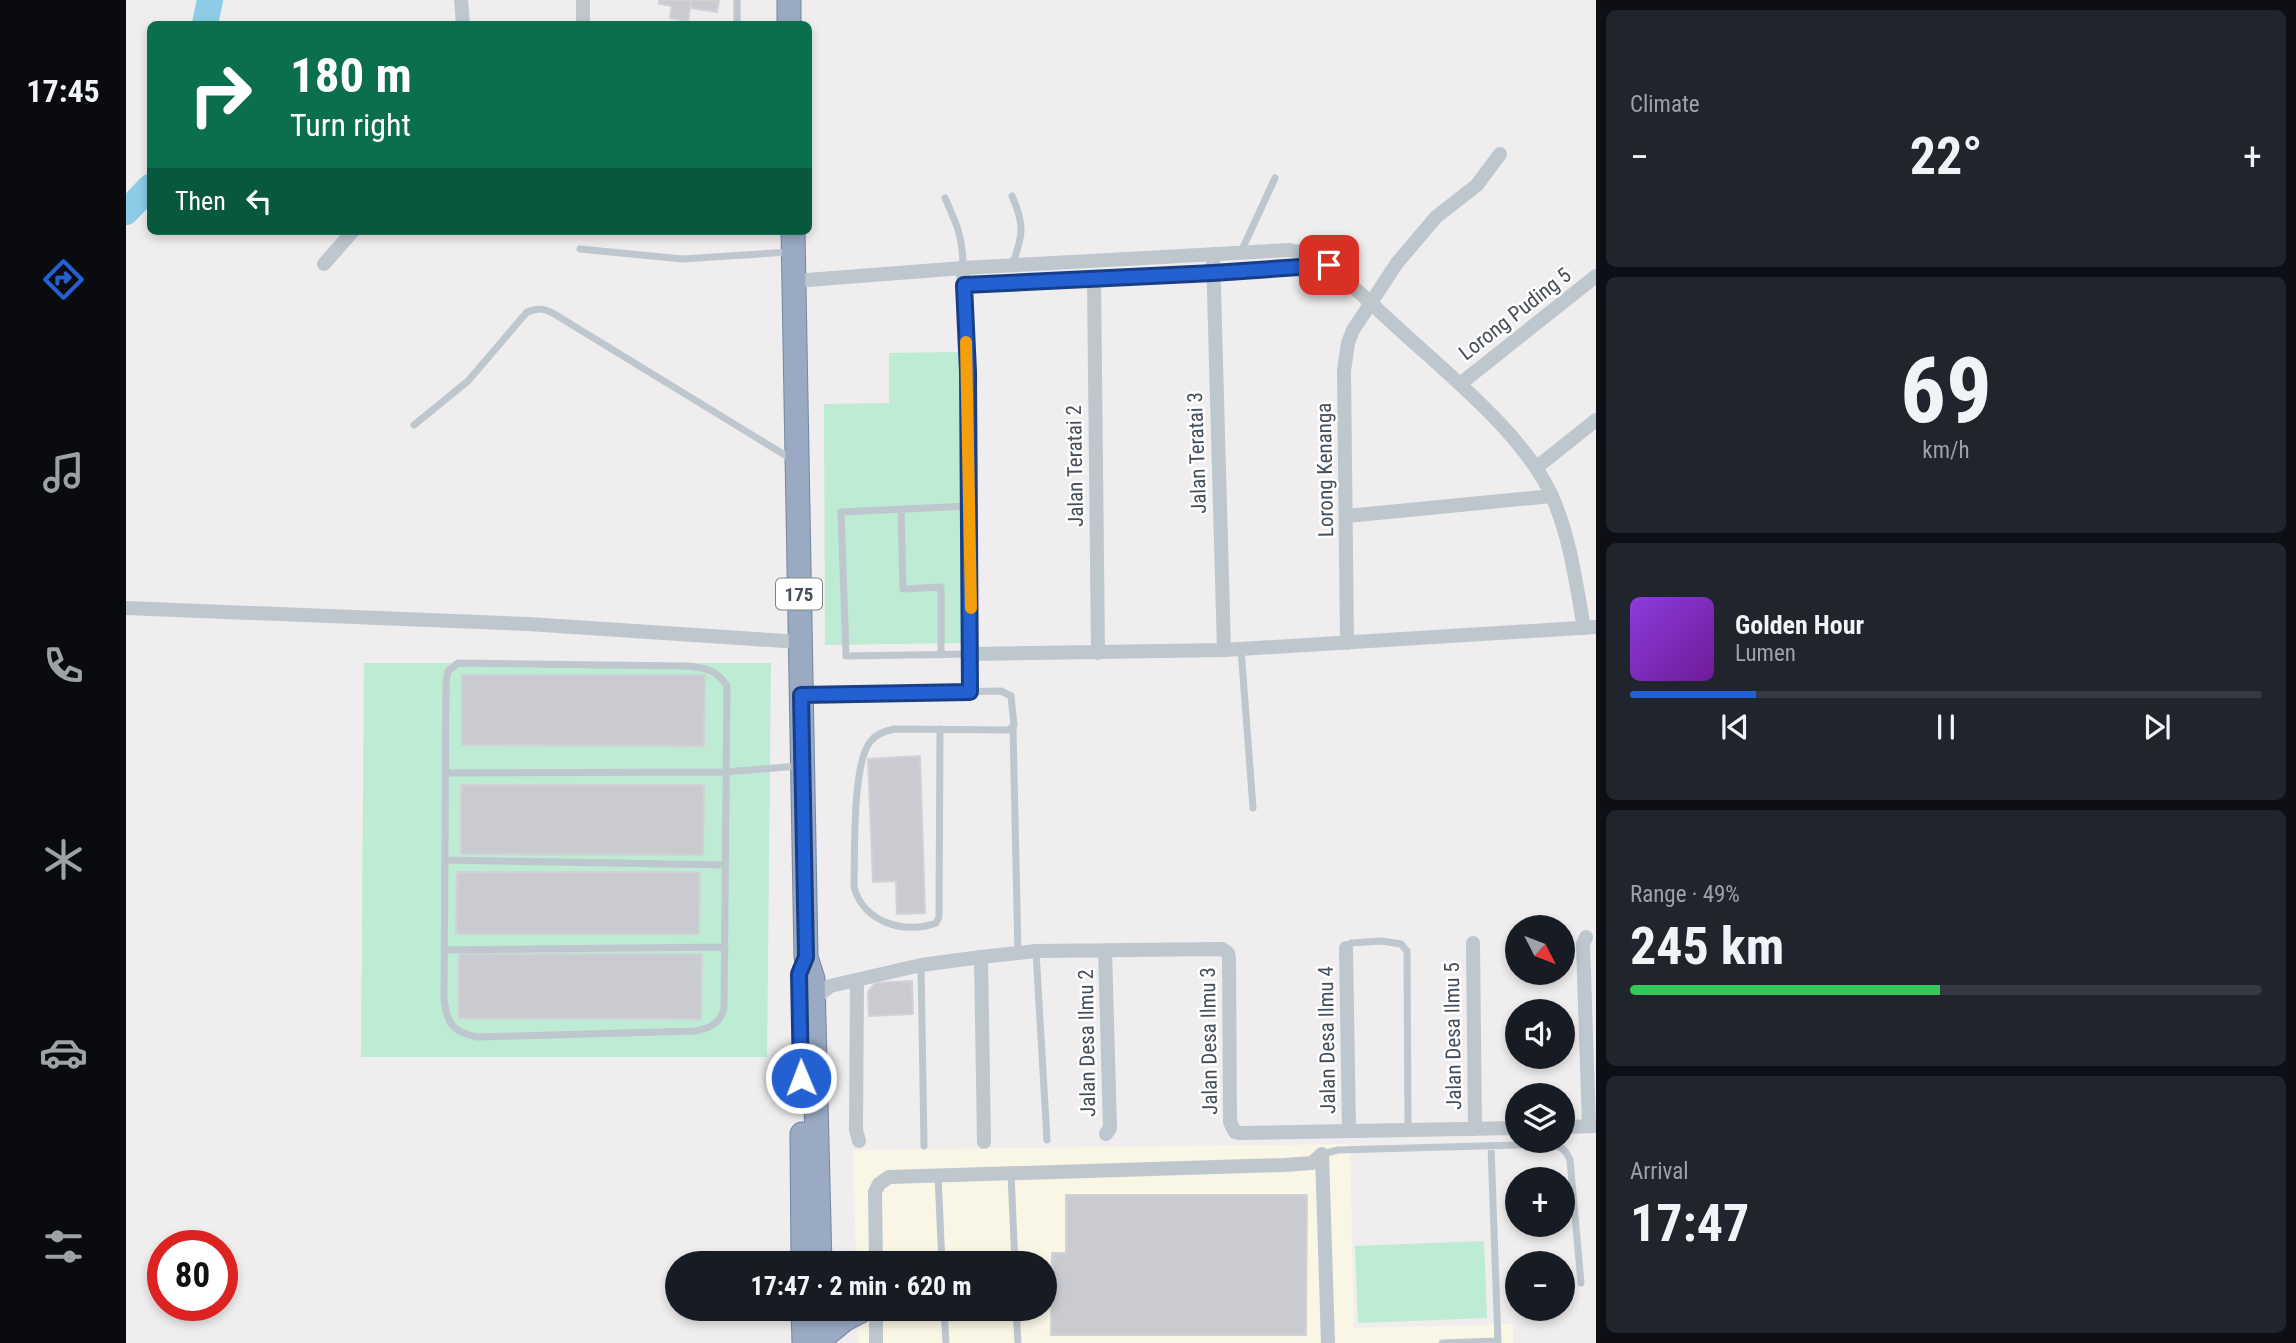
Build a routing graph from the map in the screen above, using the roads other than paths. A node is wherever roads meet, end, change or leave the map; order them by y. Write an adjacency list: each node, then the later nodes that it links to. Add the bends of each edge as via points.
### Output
1 (461, 0): 5 (street)
2 (583, 0): 6 (street)
3 (737, 0): 7 (lane)
4 (789, 0): 8 (highway)
5 (463, 21)
6 (583, 21)
7 (737, 21)
8 (789, 21)
9 (1500, 154): 27 (street, Lorong Kenanga, via 1477,185 1417,237)
10 (1275, 178): 16 (lane)
11 (1013, 196): 20 (lane, via 1023,230)
12 (945, 198): 21 (lane, via 960,231)
13 (349, 235): 18 (street)
14 (793, 241): 15 (lane, via 682,259); 25 (highway, 175)
15 (580, 248)
16 (1240, 252): 17 (street); 19 (street, via 1307,252)
17 (1213, 254): 20 (street); 22 (street, Jalan Teratai 3)
18 (324, 264)
19 (1329, 265): 22 (street); 27 (street)
20 (1011, 266): 21 (street)
21 (963, 268): 25 (street); 26 (street)
22 (1213, 273): 24 (street); 42 (street, Jalan Teratai 3)
23 (1596, 276): 28 (street, Lorong Puding 5)
24 (1094, 278): 26 (street); 43 (street, Jalan Teratai 2)
25 (793, 281): 31 (highway, 175)
26 (964, 285): 34 (street)
27 (1369, 303): 28 (street); 36 (street, Lorong Kenanga, via 1353,330 1345,358)
28 (1460, 384): 32 (street)
29 (1596, 420): 32 (street)
30 (414, 425): 31 (lane, via 468,381 527,312 544,309)
31 (797, 462): 39 (highway, 175)
32 (1537, 467): 33 (street)
33 (1552, 496): 36 (street); 38 (street)
34 (969, 506): 35 (lane); 44 (street)
35 (901, 509): 45 (lane, via 903,589 941,587); 45 (lane, via 841,512 846,656)
36 (1347, 516): 40 (street, Lorong Kenanga)
37 (126, 608): 39 (street, via 528,624)
38 (1590, 628): 40 (street)
39 (800, 642): 47 (highway, 175)
40 (1347, 643): 41 (street)
41 (1241, 649): 42 (street); 53 (lane)
42 (1224, 650): 43 (street)
43 (1098, 653): 44 (street)
44 (971, 654): 45 (lane); 46 (lane)
45 (942, 655)
46 (970, 692): 47 (lane); 48 (lane, via 1010,694)
47 (801, 695): 50 (highway, 175)
48 (1013, 727): 49 (lane); 63 (lane)
49 (940, 729): 49 (lane, via 886,731 871,741 861,761 854,887 859,901 893,926 929,926 939,917)
50 (802, 765): 51 (lane); 64 (highway, 175)
51 (726, 772): 52 (lane); 52 (lane, via 727,686 714,672 684,666 458,663 446,677); 55 (lane)
52 (445, 773): 54 (lane)
53 (1254, 808)
54 (445, 860): 55 (lane); 60 (lane)
55 (725, 865): 58 (lane)
56 (1591, 937): 69 (street, via 1583,944)
57 (1473, 943): 72 (street, Jalan Desa Ilmu 5)
58 (725, 947): 60 (lane); 60 (lane, via 724,1009 721,1019 708,1029 477,1037 460,1032 447,1018)
59 (1346, 948): 73 (lane, via 1351,943 1392,942 1407,951); 74 (street, Jalan Desa Ilmu 4)
60 (445, 950)
61 (1105, 950): 62 (street); 74 (street, Jalan Desa Ilmu 3, via 1225,950 1229,958 1230,1122 1235,1132); 75 (street, Jalan Desa Ilmu 2, via 1110,1128)
62 (1036, 951): 63 (street); 76 (lane)
63 (1018, 954): 65 (street)
64 (806, 957): 68 (highway, 175); 84 (highway, 175, via 799,974)
65 (981, 957): 66 (street); 78 (street)
66 (921, 965): 67 (street); 79 (lane)
67 (857, 981): 68 (street); 77 (street)
68 (819, 988): 85 (highway, 175)
69 (1593, 1126): 70 (street)
70 (1575, 1127)
71 (1505, 1128): 72 (street)
72 (1475, 1129): 73 (street)
73 (1408, 1130): 74 (street)
74 (1349, 1131)
75 (1106, 1134)
76 (1047, 1140)
77 (859, 1141)
78 (984, 1142)
79 (924, 1146)
80 (1491, 1146): 81 (lane); 89 (lane, via 1548,1143 1566,1150); 96 (lane)
81 (1322, 1154): 82 (street, via 1312,1163 1299,1164); 100 (street)
82 (1012, 1174): 83 (street); 88 (lane)
83 (938, 1176): 86 (street, via 889,1178 879,1184); 87 (lane)
84 (816, 1251)
85 (817, 1251)
86 (876, 1251)
87 (941, 1251)
88 (1015, 1251)
89 (1581, 1283)
90 (814, 1321): 95 (highway)
91 (843, 1321): 95 (highway)
92 (872, 1321): 97 (street)
93 (945, 1321): 98 (lane)
94 (1017, 1321): 99 (lane)
95 (815, 1342)
96 (1498, 1342): 101 (lane)
97 (876, 1343)
98 (946, 1343)
99 (1018, 1343)
100 (1328, 1343)
101 (1442, 1343)

